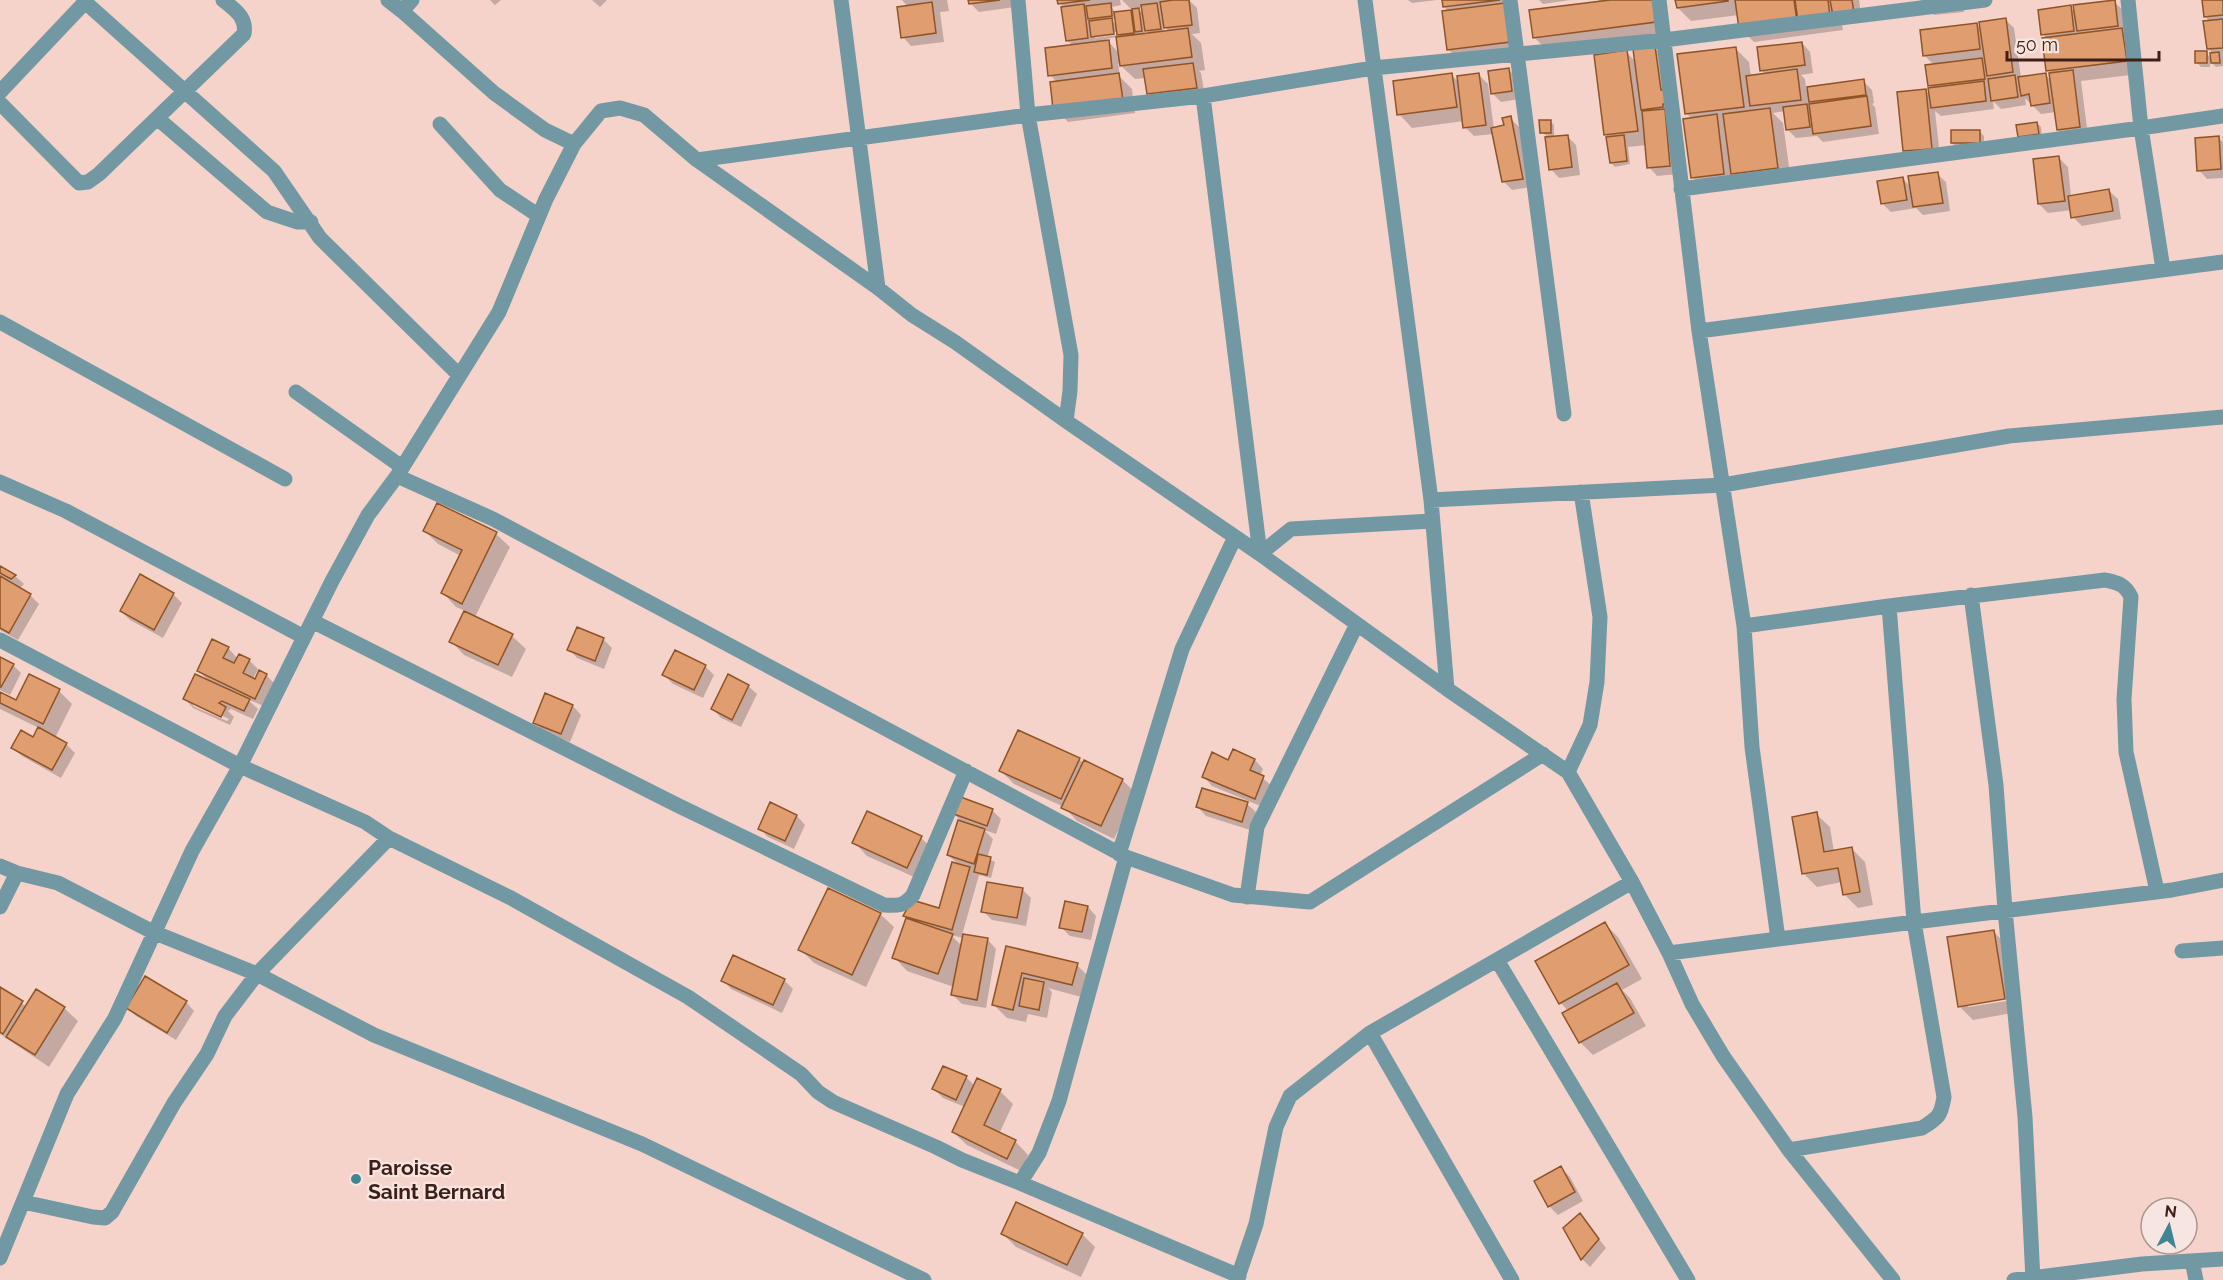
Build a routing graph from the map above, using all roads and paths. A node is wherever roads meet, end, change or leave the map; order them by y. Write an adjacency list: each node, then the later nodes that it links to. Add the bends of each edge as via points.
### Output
1 (223, 0): 15 (street, via 242,16 244,34)
2 (388, 0): 11 (street)
3 (841, 0): 23 (street)
4 (1018, 0): 18 (street)
5 (1365, 0): 14 (street)
6 (1510, 0): 13 (street)
7 (1659, 0): 12 (street)
8 (1985, 0): 12 (street)
9 (2128, 0): 22 (street)
10 (86, 1): 15 (street); 16 (street)
11 (407, 6): 24 (street, via 494,93)
12 (1664, 40): 13 (street); 26 (street)
13 (1517, 53): 14 (street); 36 (street)
14 (1373, 68): 17 (street); 44 (street)
15 (185, 91): 20 (street); 28 (street, via 274,171)
16 (1, 93): 20 (street, via 79,183 99,174)
17 (1203, 96): 18 (street); 47 (street)
18 (1028, 116): 23 (street); 38 (street, via 1071,355)
19 (2223, 116): 22 (street)
20 (157, 118): 28 (street, via 267,212 297,222)
21 (440, 124): 27 (street, via 500,190)
22 (2141, 128): 26 (street); 30 (street)
23 (859, 137): 25 (street); 31 (street)
24 (574, 144): 25 (street, via 601,111 620,108 644,115); 27 (street)
25 (697, 160): 31 (street)
26 (1681, 189): 33 (street)
27 (539, 216): 34 (street, via 499,312)
28 (311, 222): 34 (street, via 320,238)
29 (2223, 262): 30 (street)
30 (2163, 269): 33 (street)
31 (878, 288): 38 (street)
32 (0, 322): 40 (street)
33 (1699, 331): 42 (street)
34 (459, 375): 39 (street)
35 (296, 392): 39 (street)
36 (1564, 414)
37 (2223, 417): 42 (street, via 2009,436)
38 (1066, 421): 46 (street)
39 (399, 471): 50 (street, via 368,515); 58 (street)
40 (285, 479)
41 (0, 482): 53 (street, via 66,511)
42 (1723, 485): 43 (street); 52 (street)
43 (1581, 492): 44 (street); 59 (street, via 1600,616 1597,682 1590,725)
44 (1431, 500): 45 (street)
45 (1432, 521): 47 (street, via 1291,529); 55 (street)
46 (1235, 537): 47 (street); 61 (street, via 1182,649)
47 (1260, 554): 51 (street)
48 (1971, 595): 49 (street); 66 (street, via 2105,580 2127,588 2131,597 2124,699 2127,752); 69 (street, via 1996,785)
49 (1889, 606): 52 (street); 70 (street)
50 (312, 621): 53 (street); 58 (street, via 885,905 899,906 913,895)
51 (1358, 624): 55 (street); 67 (street, via 1257,827)
52 (1744, 626): 72 (street, via 1752,747)
53 (304, 637): 57 (street)
54 (0, 640): 57 (street)
55 (1447, 689): 56 (street)
56 (1543, 754): 59 (street); 67 (street, via 1310,902)
57 (240, 766): 60 (street, via 365,822); 71 (street, via 192,851)
58 (966, 771): 61 (street)
59 (1568, 772): 65 (street)
60 (389, 838): 77 (street); 80 (street, via 512,898 688,997 801,1074 833,1102)
61 (1123, 855): 67 (street); 80 (street, via 1100,959 1059,1101 1039,1153)
62 (0, 866): 63 (street)
63 (17, 873): 68 (street); 71 (street, via 58,883)
64 (2223, 880): 66 (street)
65 (1632, 882): 75 (street); 76 (street)
66 (2157, 891): 69 (street)
67 (1247, 897)
68 (0, 907)
69 (2005, 910): 70 (street); 86 (street, via 2025,1117)
70 (1914, 922): 72 (street); 79 (street, via 1944,1096 1938,1118 1922,1128)
71 (153, 932): 77 (street); 81 (street, via 115,1018 67,1094)
72 (1778, 939): 75 (street)
73 (2223, 948): 74 (street)
74 (2182, 951)
75 (1669, 953): 79 (street, via 1692,1004 1723,1056)
76 (1497, 960): 78 (street); 89 (street)
77 (257, 974): 81 (street, via 225,1016 112,1212 105,1218 93,1217); 87 (street, via 374,1035 642,1144)
78 (1370, 1034): 85 (street, via 1290,1096 1276,1127 1256,1224); 88 (street)
79 (1789, 1150): 90 (street)
80 (1020, 1183): 85 (street)
81 (23, 1202): 82 (street)
82 (0, 1258)
83 (2223, 1259): 84 (street)
84 (2192, 1261): 86 (street); 92 (street)
85 (1238, 1278)
86 (2033, 1279): 91 (street)
87 (924, 1280)
88 (1512, 1280)
89 (1688, 1280)
90 (1893, 1280)
91 (2014, 1280)
92 (2196, 1280)

